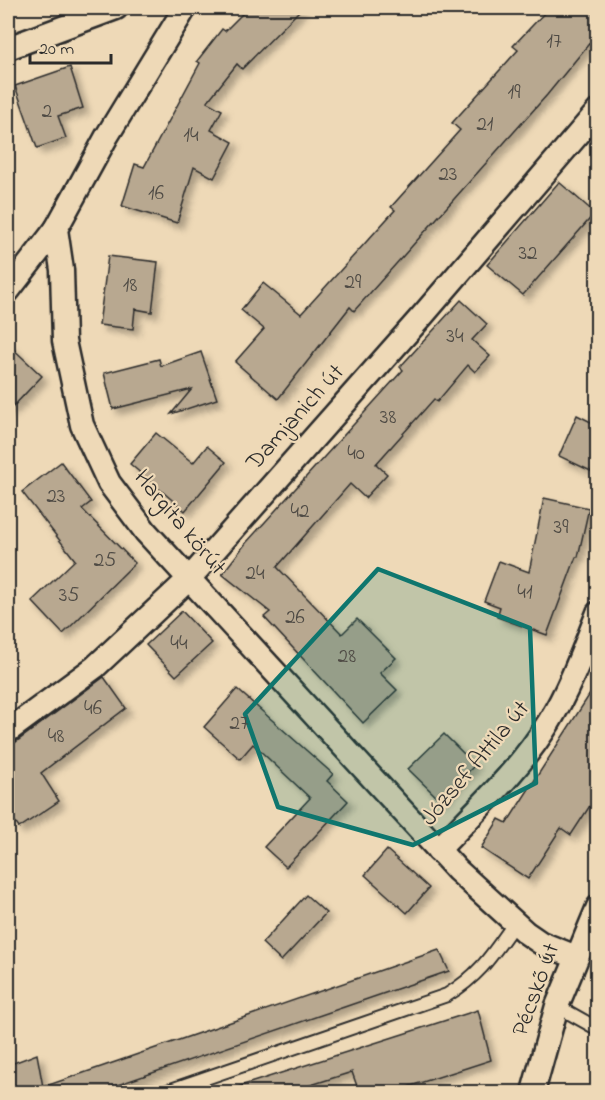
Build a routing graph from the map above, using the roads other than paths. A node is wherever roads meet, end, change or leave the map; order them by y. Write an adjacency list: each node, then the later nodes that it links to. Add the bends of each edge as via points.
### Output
1 (116, 8): 3 (street)
2 (185, 8): 5 (street, via 106,136)
3 (8, 48)
4 (597, 111): 7 (street, Damjanich út)
5 (57, 229): 6 (street); 7 (street, Hargita körút, via 64,341 82,425 109,483)
6 (8, 291)
7 (189, 579): 9 (street, Damjanich út, via 95,667); 10 (street, Hargita körút)
8 (597, 613): 10 (street, József Attila út, via 576,669 548,723 504,780)
9 (8, 731)
10 (438, 850): 12 (street, Hargita körút)
11 (597, 907): 13 (street, Pécskő út)
12 (514, 924): 13 (street, Hargita körút, via 541,943); 16 (lane, via 488,962 468,982 447,995)
13 (576, 957): 14 (street, Pécskő út)
14 (557, 1005): 15 (lane); 17 (street, Pécskő út)
15 (597, 1029)
16 (165, 1092)
17 (533, 1092)

